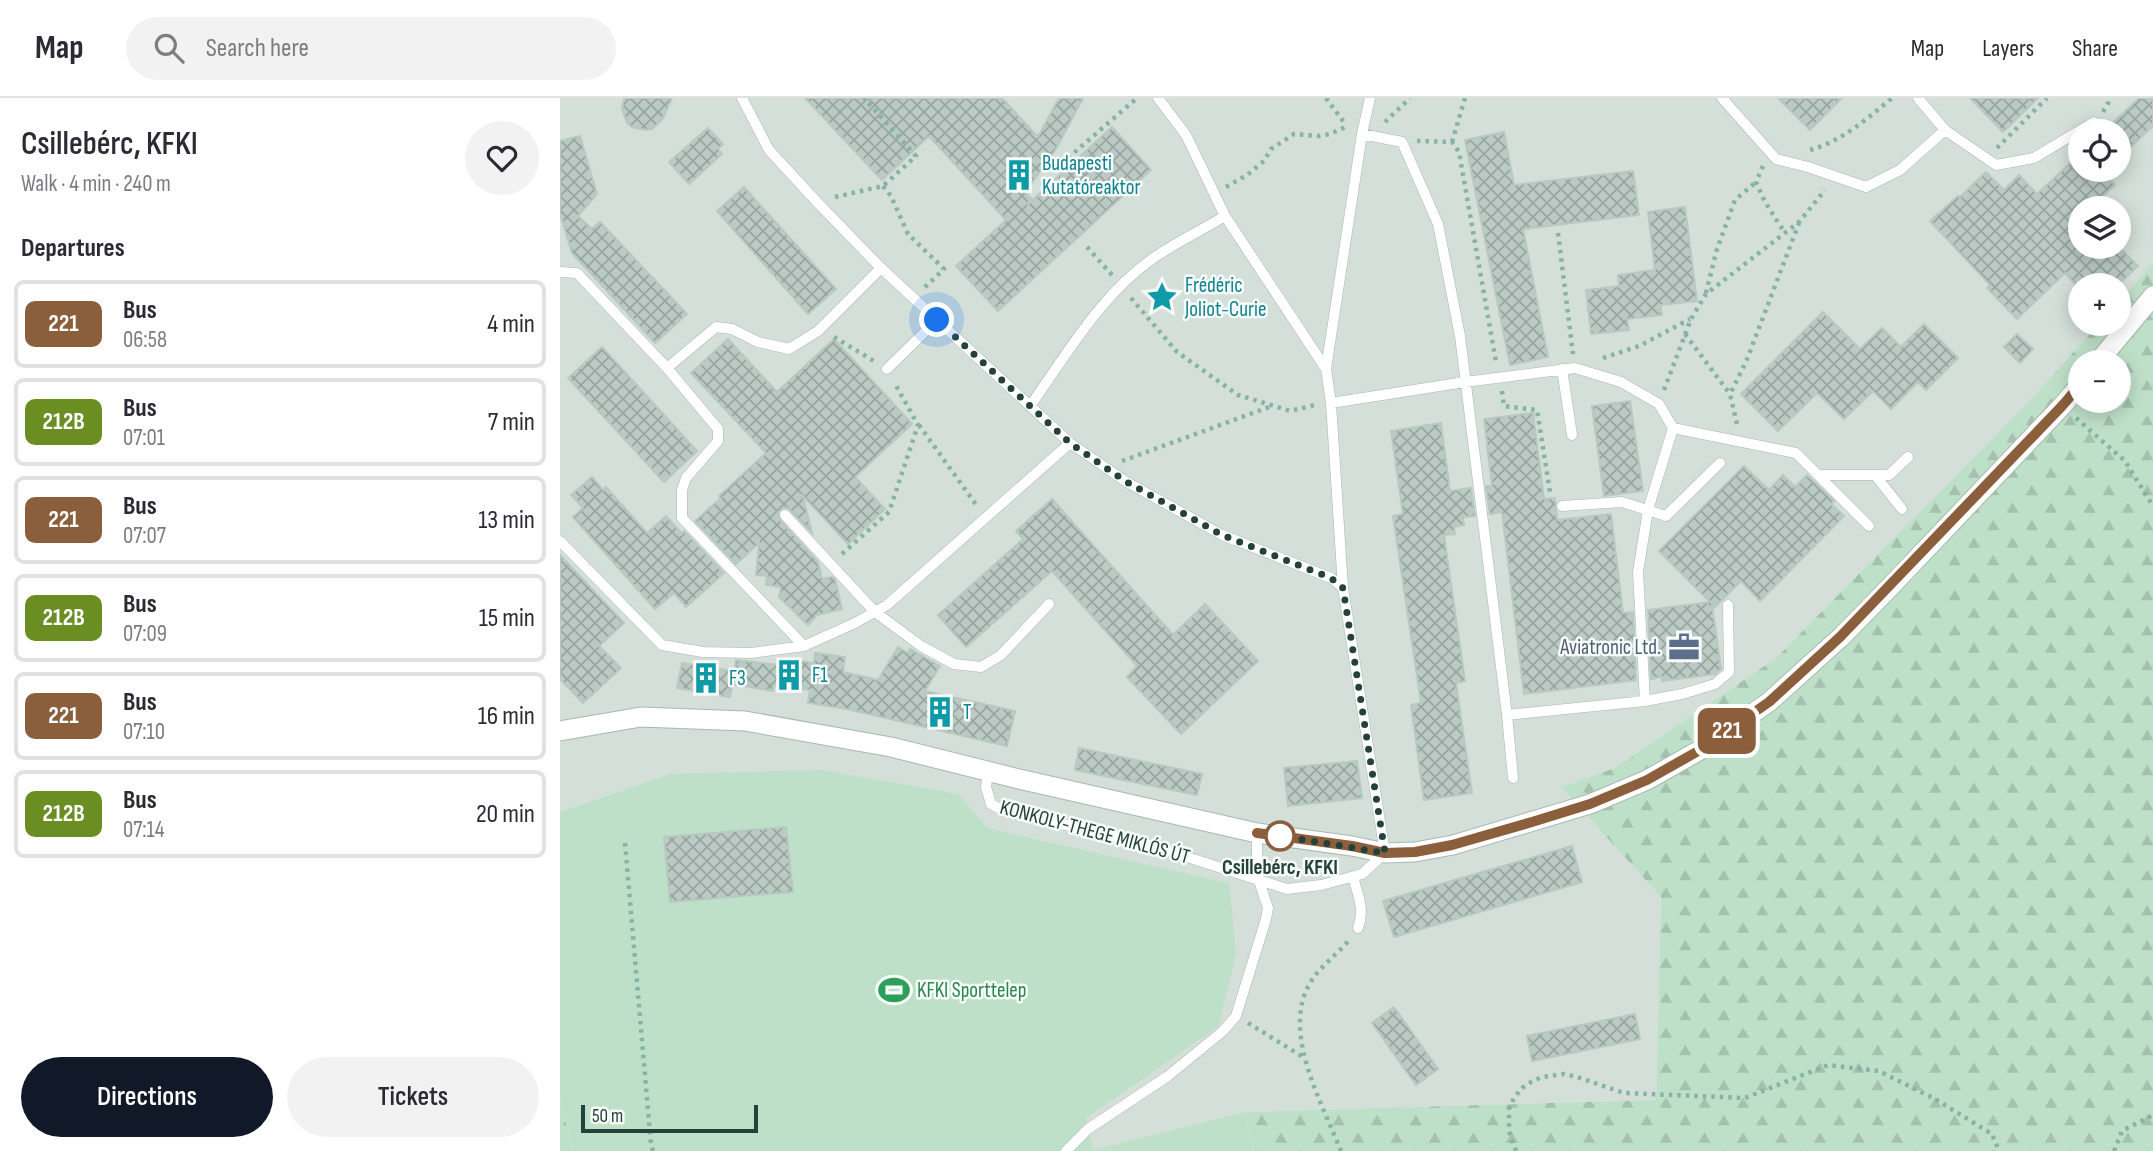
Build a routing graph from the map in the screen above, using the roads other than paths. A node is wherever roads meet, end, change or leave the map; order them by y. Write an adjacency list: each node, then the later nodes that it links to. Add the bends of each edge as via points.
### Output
1 (743, 98): 10 (lane, via 769,150)
2 (1158, 98): 9 (lane, via 1186,135)
3 (1370, 98): 7 (lane)
4 (1722, 98): 6 (lane, via 1776,159 1866,187 1899,170)
5 (1918, 98): 6 (lane)
6 (1945, 130): 8 (lane, via 1996,165 2034,158)
7 (1362, 131): 17 (lane); 19 (lane, via 1402,142 1438,224)
8 (2068, 138)
9 (1225, 216): 17 (lane); 22 (lane, via 1153,258 1122,286 1097,311)
10 (881, 268): 13 (lane); 15 (lane, via 818,331 789,349 732,328 716,327)
11 (560, 272): 15 (lane, via 577,273)
12 (2153, 296): 14 (street)
13 (937, 320): 16 (lane); 22 (lane)
14 (2108, 350)
15 (667, 368): 40 (lane, via 718,429 718,441 686,478 682,518)
16 (887, 369)
17 (1326, 369): 21 (lane)
18 (1562, 369): 19 (lane); 23 (lane, via 1575,368 1621,382 1659,404); 24 (lane)
19 (1465, 382): 21 (lane); 42 (lane)
20 (2068, 399): 47 (street, KONKOLY-THEGE MIKLÓS ÚT, via 1840,637 1769,702 1700,750 1647,780 1590,804 1452,845)
21 (1331, 403): 36 (lane)
22 (1030, 406): 25 (lane)
23 (1673, 428): 28 (lane, via 1796,453); 32 (lane)
24 (1572, 435)
25 (1070, 443): 36 (lane, via 1125,481 1222,535 1331,578); 39 (lane)
26 (1908, 457): 29 (lane, via 1889,475)
27 (1720, 463): 32 (lane, via 1666,516)
28 (1819, 475): 29 (lane); 34 (lane)
29 (1875, 475): 31 (lane)
30 (1562, 506): 32 (lane, via 1622,502)
31 (1902, 509)
32 (1648, 510): 41 (lane, via 1638,572)
33 (785, 515): 39 (lane)
34 (1868, 526)
35 (560, 541): 40 (lane, via 662,645 751,653)
36 (1343, 588): 47 (lane)
37 (1049, 604): 39 (lane, via 1001,655 981,667 954,664)
38 (1728, 605): 41 (lane, via 1729,672 1715,684)
39 (875, 612): 40 (lane)
40 (804, 646)
41 (1644, 701): 42 (lane)
42 (1507, 715): 45 (lane)
43 (560, 731): 44 (street, KONKOLY-THEGE MIKLÓS ÚT, via 641,717 745,721 891,747)
44 (988, 772): 46 (street, KONKOLY-THEGE MIKLÓS ÚT); 49 (lane, KONKOLY-THEGE MIKLÓS ÚT, via 991,804 1006,812 1137,841)
45 (1513, 778)
46 (1257, 833): 47 (street, KONKOLY-THEGE MIKLÓS ÚT); 49 (lane)
47 (1385, 853): 48 (lane, KONKOLY-THEGE MIKLÓS ÚT)
48 (1353, 877): 49 (lane, KONKOLY-THEGE MIKLÓS ÚT, via 1287,889); 50 (lane, via 1362,909)
49 (1259, 881): 51 (lane, via 1268,908 1236,1016 1168,1076 1088,1129)
50 (1358, 928)
51 (1066, 1151)

